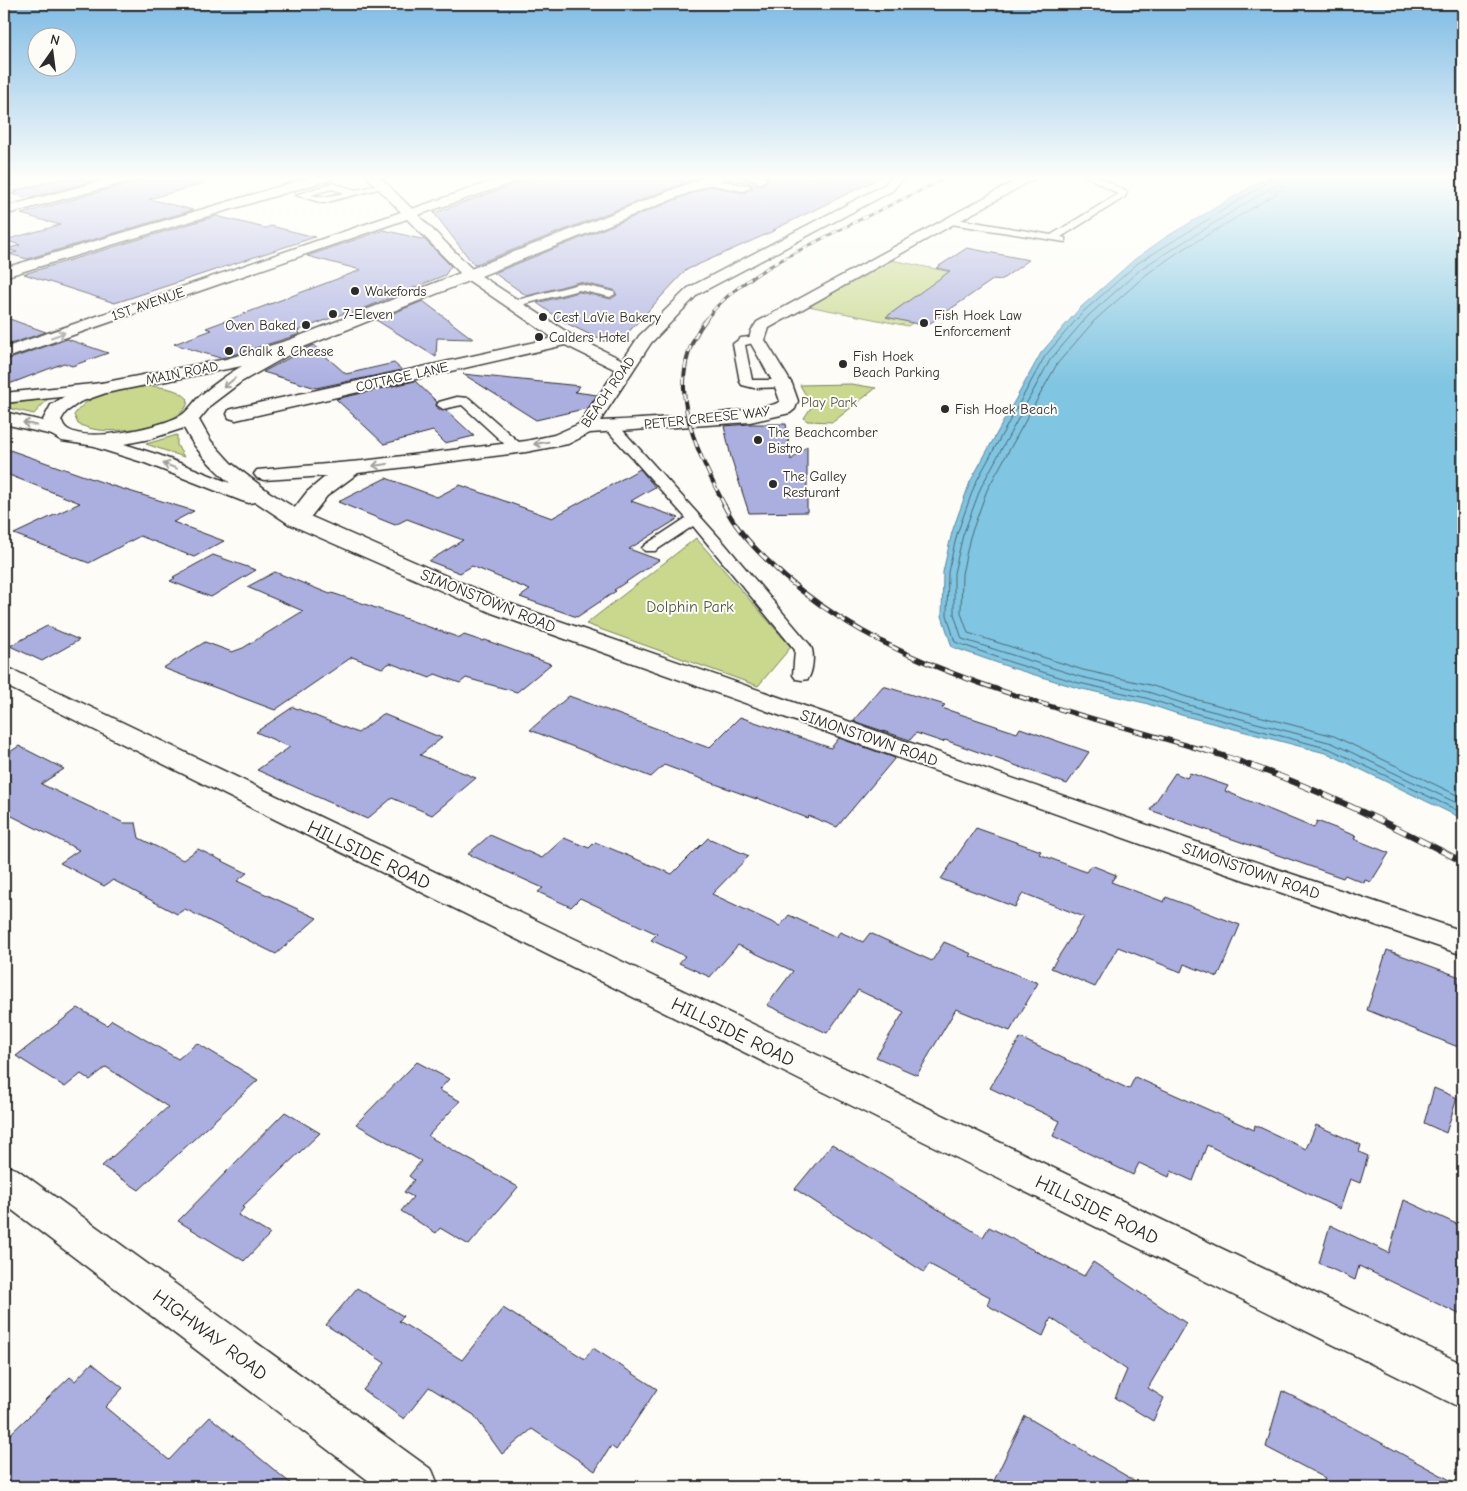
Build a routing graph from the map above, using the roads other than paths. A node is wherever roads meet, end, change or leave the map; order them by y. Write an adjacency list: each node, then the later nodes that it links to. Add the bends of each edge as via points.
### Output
1 (96, 246): 7 (street)
2 (316, 246): 14 (street, 1ST AVENUE, one-way to 2)
3 (440, 246): 8 (street)
4 (545, 246): 8 (street, MAIN ROAD)
5 (779, 246): 15 (street, BEACH ROAD, via 693,291 660,322)
6 (906, 246): 11 (street, via 778,315 763,325)
7 (4, 273)
8 (470, 275): 10 (street); 13 (street, MAIN ROAD)
9 (610, 294): 10 (lane, via 579,287)
10 (513, 304): 12 (street)
11 (757, 339): 17 (street, PETER CREESE WAY); 17 (lane, via 744,340 739,344 746,382)
12 (567, 340): 15 (street); 22 (street, COTTAGE LANE)
13 (295, 344): 16 (street, MAIN ROAD, via 229,364); 21 (street, MAIN ROAD, one-way to 21, via 236,378)
14 (4, 354)
15 (625, 368): 25 (street, BEACH ROAD)
16 (126, 383): 18 (street, MAIN ROAD); 21 (street, MAIN ROAD, via 175,383 191,388 200,394)
17 (783, 384): 24 (street, PETER CREESE WAY, via 788,405 768,414)
18 (102, 388): 19 (street); 26 (street, MAIN ROAD, via 74,398 58,409 52,420)
19 (4, 398)
20 (443, 405): 28 (lane, via 465,401)
21 (196, 411): 27 (street, MAIN ROAD, via 169,428 145,435); 31 (street, SIMONSTOWN ROAD, via 208,451)
22 (236, 414)
23 (4, 418): 26 (street, one-way to 23)
24 (612, 427): 25 (street, PETER CREESE WAY); 32 (lane, BEACH ROAD)
25 (586, 428): 28 (street, BEACH ROAD, one-way to 28, via 572,436)
26 (57, 430): 27 (street, MAIN ROAD)
27 (88, 440): 31 (street, SIMONSTOWN ROAD, one-way to 27, via 177,469)
28 (516, 447): 29 (street, BEACH ROAD, one-way to 29)
29 (353, 468): 30 (street, BEACH ROAD); 31 (street, BEACH ROAD, via 324,486)
30 (264, 474)
31 (290, 515): 36 (street, SIMONSTOWN ROAD, via 500,608 1188,850)
32 (695, 519): 33 (lane); 34 (lane, BEACH ROAD, via 804,649)
33 (650, 548)
34 (802, 675)
35 (4, 676): 38 (street, HILLSIDE ROAD)
36 (1463, 943)
37 (4, 1182): 39 (street, HIGHWAY ROAD)
38 (1463, 1388)
39 (415, 1487)

